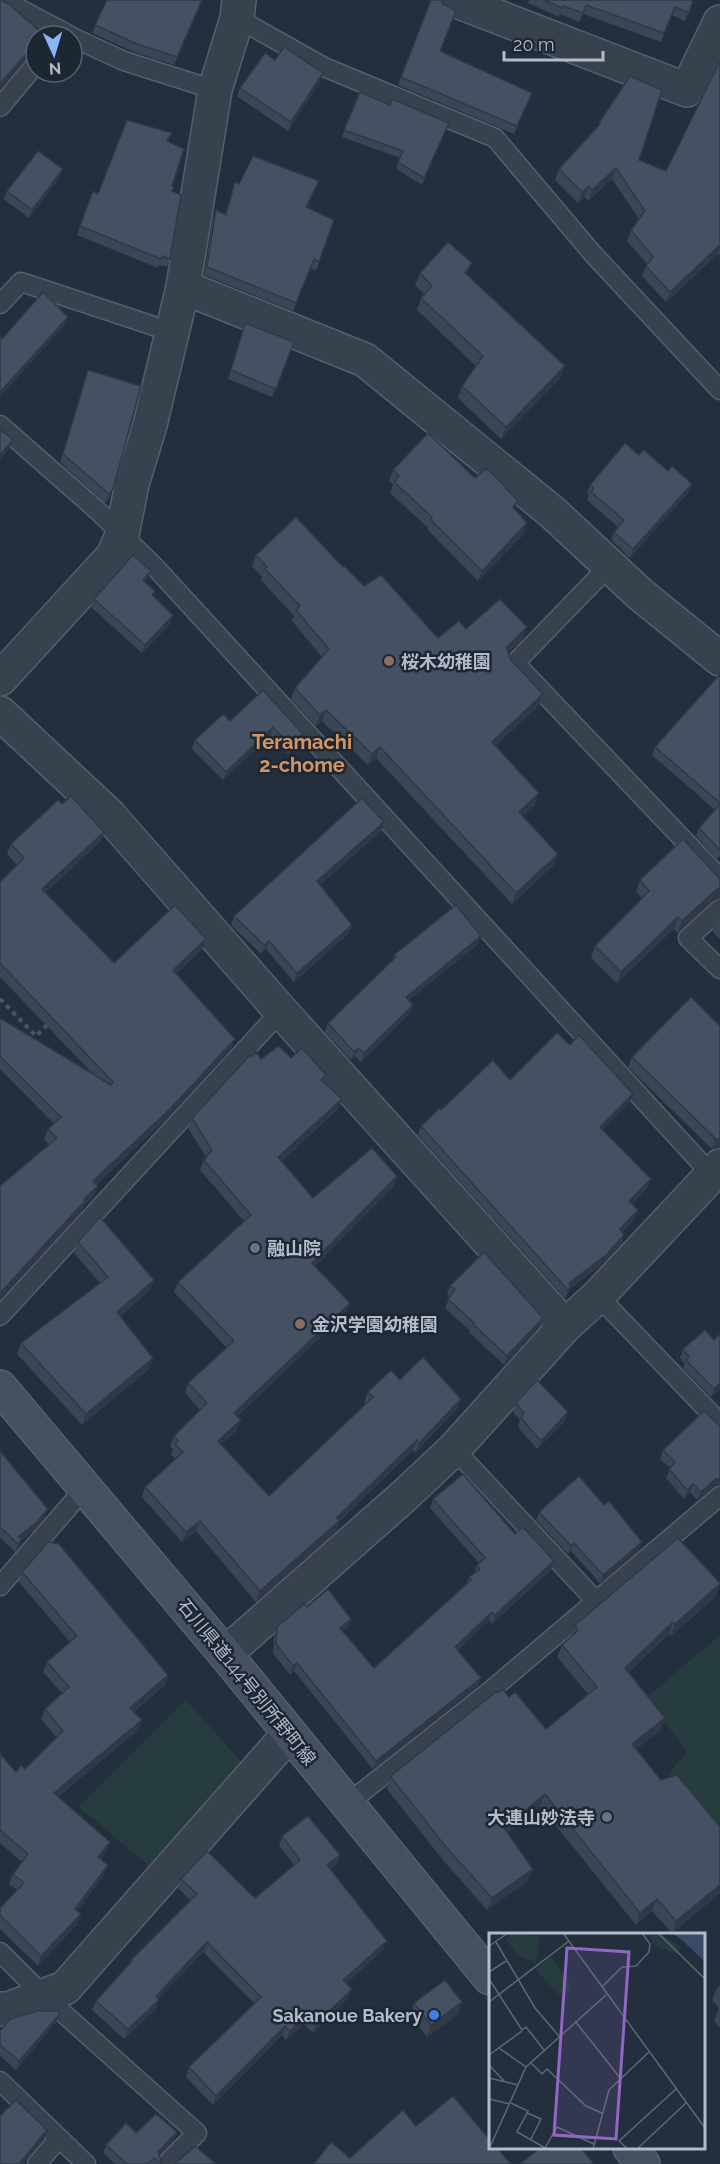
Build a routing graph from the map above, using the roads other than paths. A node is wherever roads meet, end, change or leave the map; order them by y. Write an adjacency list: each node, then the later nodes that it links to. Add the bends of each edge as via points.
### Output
1 (3, 0): 5 (lane)
2 (454, 0): 4 (street, via 687,90)
3 (238, 9): 8 (street); 13 (lane, via 324,68 495,138 592,254)
4 (720, 22)
5 (46, 24)
6 (84, 43): 8 (lane, via 124,61)
7 (24, 78): 9 (lane)
8 (215, 90): 10 (street)
9 (0, 107)
10 (183, 287): 12 (street); 16 (street, via 365,360 552,512)
11 (0, 304): 12 (lane, via 21,282)
12 (172, 332): 15 (street)
13 (720, 390)
14 (0, 425): 15 (lane)
15 (122, 535): 18 (street, via 113,556); 24 (lane)
16 (610, 565): 17 (street); 20 (lane, via 515,663)
17 (720, 659)
18 (5, 664)
19 (0, 713): 23 (street, via 109,815)
20 (720, 878)
21 (720, 909): 22 (lane, via 688,938)
22 (720, 969)
23 (281, 1011): 26 (lane); 27 (street)
24 (716, 1170): 25 (street)
25 (598, 1296): 27 (street); 29 (lane)
26 (0, 1316)
27 (565, 1326): 30 (street)
28 (0, 1387): 31 (main road, 石川県道144号別所野町線)
29 (720, 1423)
30 (454, 1449): 34 (lane); 35 (street)
31 (86, 1487): 33 (lane); 35 (main road, 石川県道144号別所野町線)
32 (720, 1496): 34 (lane)
33 (0, 1586)
34 (596, 1601): 37 (lane)
35 (225, 1654): 36 (main road, 石川県道144号別所野町線)
36 (290, 1734): 37 (main road, 石川県道144号別所野町線); 40 (street, via 65,1988)
37 (347, 1804): 39 (main road, 石川県道144号別所野町線)
38 (0, 1952): 40 (lane)
39 (489, 1977)
40 (44, 1996): 41 (street); 47 (lane, via 197,2133)
41 (0, 2009)
42 (0, 2081): 43 (lane)
43 (59, 2138): 45 (lane); 46 (lane)
44 (631, 2149): 48 (main road)
45 (37, 2164)
46 (86, 2164)
47 (166, 2164)
48 (644, 2164)

